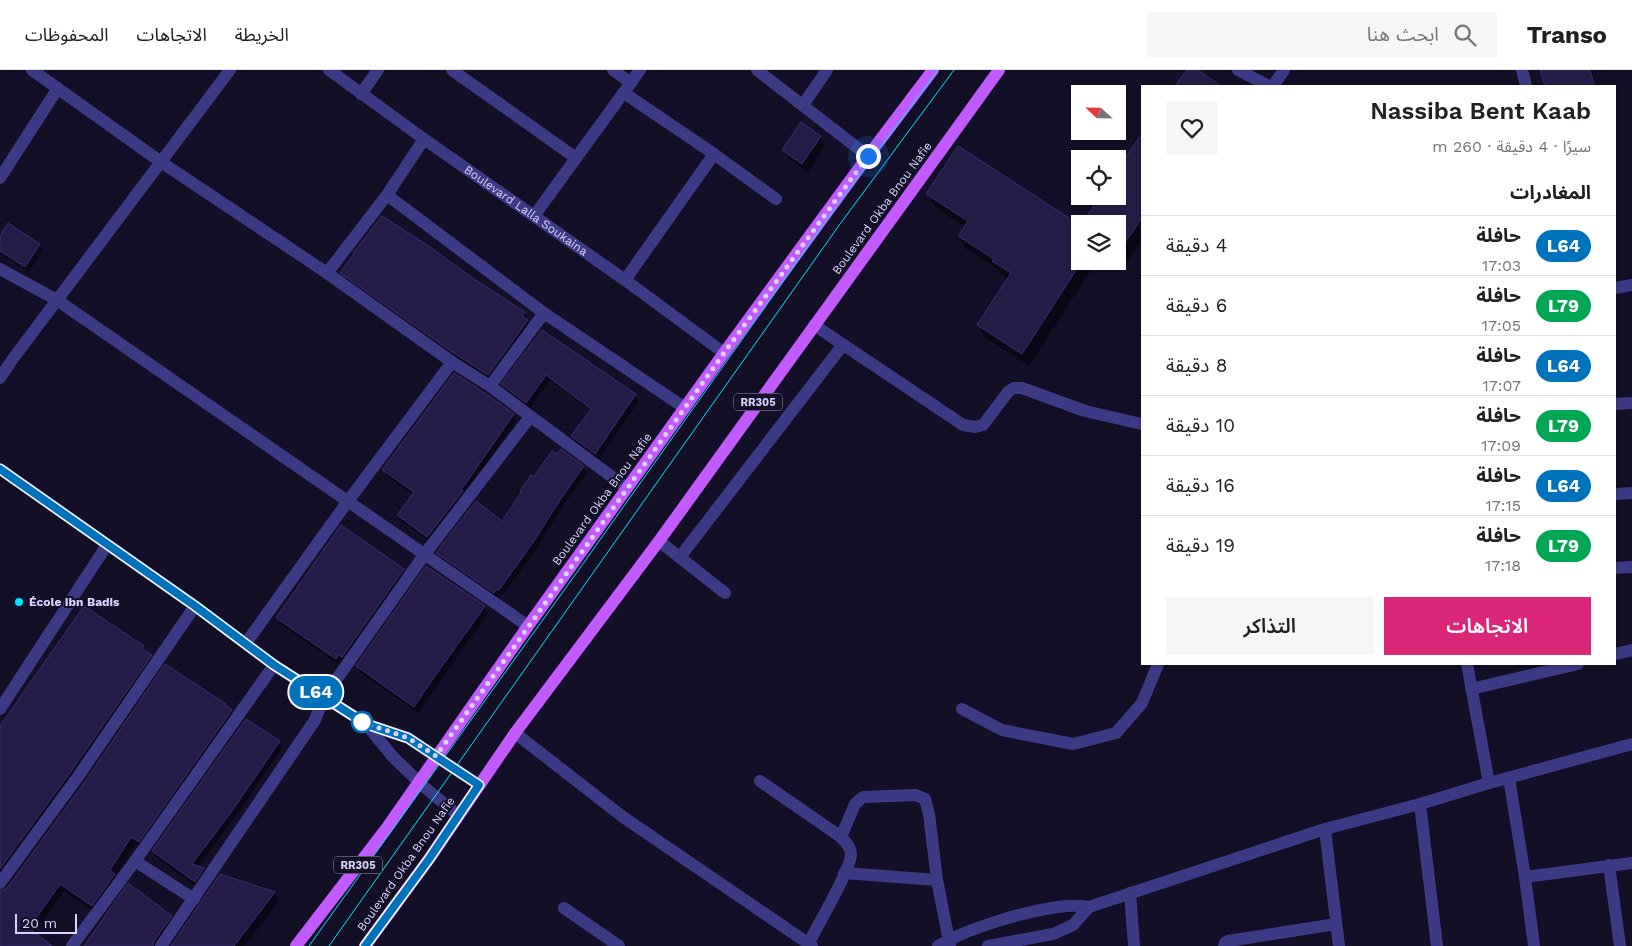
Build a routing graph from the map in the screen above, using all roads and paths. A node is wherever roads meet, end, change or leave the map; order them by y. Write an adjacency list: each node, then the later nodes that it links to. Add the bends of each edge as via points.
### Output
1 (32, 70): 18 (street)
2 (230, 70): 26 (street)
3 (329, 70): 20 (street, Boulevard Lalla Soukaina)
4 (378, 70): 20 (street)
5 (452, 70): 25 (street)
6 (613, 70): 19 (street)
7 (640, 70): 19 (street)
8 (757, 70): 21 (street)
9 (827, 70): 21 (street)
10 (933, 70): 24 (main road, Boulevard Okba Bnou Nafie / RR305)
11 (999, 70): 38 (main road, Boulevard Okba Bnou Nafie / RR305)
12 (1238, 70): 15 (street)
13 (1284, 70): 16 (street)
14 (1522, 70): 17 (street)
15 (1268, 85)
16 (1274, 85)
17 (1526, 85)
18 (58, 88): 26 (street); 27 (street)
19 (628, 88): 23 (street); 25 (street)
20 (361, 94): 22 (street, Boulevard Lalla Soukaina)
21 (802, 104): 24 (street)
22 (424, 139): 28 (street); 30 (street, Boulevard Lalla Soukaina)
23 (714, 154): 29 (street); 33 (street)
24 (868, 156): 40 (main road, Boulevard Okba Bnou Nafie / RR305)
25 (576, 158): 30 (street)
26 (161, 162): 32 (street); 36 (street)
27 (0, 178)
28 (388, 194): 32 (street); 37 (street)
29 (776, 199)
30 (534, 216): 33 (street, Boulevard Lalla Soukaina)
31 (0, 269): 36 (street)
32 (327, 273): 41 (street)
33 (625, 280): 40 (street, Boulevard Lalla Soukaina)
34 (1632, 285): 35 (street)
35 (1616, 288)
36 (57, 300): 42 (street); 53 (street)
37 (544, 313): 43 (street); 46 (street)
38 (814, 325): 39 (street); 54 (main road, Boulevard Okba Bnou Nafie / RR305)
39 (842, 346): 48 (street, via 963,425 983,425 1014,388 1085,411); 57 (street)
40 (724, 353): 46 (main road, Boulevard Okba Bnou Nafie / RR305)
41 (452, 362): 43 (street); 53 (street)
42 (0, 378)
43 (490, 386): 47 (street)
44 (1632, 403): 45 (street)
45 (1616, 404)
46 (685, 408): 50 (main road, Boulevard Okba Bnou Nafie / RR305)
47 (530, 417): 50 (street); 56 (street)
48 (1141, 424)
49 (0, 469): 55 (street)
50 (627, 488): 62 (main road, Boulevard Okba Bnou Nafie / RR305)
51 (1632, 493): 52 (street)
52 (1616, 494)
53 (348, 501): 56 (street); 63 (street)
54 (659, 541): 57 (street); 75 (main road, Boulevard Okba Bnou Nafie / RR305)
55 (107, 545): 61 (street); 72 (street)
56 (424, 556): 62 (street); 71 (street)
57 (680, 557): 60 (street)
58 (1632, 567): 59 (street)
59 (1616, 568)
60 (725, 593)
61 (195, 606): 63 (street); 93 (street, via 78,778)
62 (528, 626): 77 (main road, Boulevard Okba Bnou Nafie / RR305)
63 (246, 643): 66 (street)
64 (1632, 650): 65 (street)
65 (1616, 654)
66 (274, 665): 71 (street); 87 (street)
67 (1158, 665): 73 (street, via 1142,703 1116,734 1073,744 1002,730)
68 (1468, 665): 70 (street)
69 (1559, 666): 70 (street)
70 (1471, 689): 81 (street)
71 (324, 697): 74 (street); 95 (street, via 316,720)
72 (0, 709)
73 (962, 709)
74 (366, 724): 77 (street, via 408,738); 79 (street)
75 (515, 733): 82 (main road, Boulevard Okba Bnou Nafie / RR305); 100 (street, via 623,817)
76 (1632, 744): 78 (street)
77 (436, 756): 79 (main road, Boulevard Okba Bnou Nafie / RR305); 82 (street)
78 (1509, 778): 81 (street); 91 (street)
79 (418, 781): 84 (street); 103 (main road, Boulevard Okba Bnou Nafie / RR305, via 386,829)
80 (760, 782): 86 (street)
81 (1489, 783): 83 (street)
82 (479, 785): 84 (main road, Boulevard Okba Bnou Nafie / RR305)
83 (1420, 804): 85 (street); 110 (street)
84 (458, 815): 104 (main road, Boulevard Okba Bnou Nafie / RR305)
85 (1324, 829): 94 (street); 98 (street)
86 (841, 837): 90 (street, via 851,854); 92 (street, via 854,804 863,797 916,795 925,799)
87 (135, 861): 95 (street); 101 (street)
88 (1632, 863): 89 (street)
89 (1609, 866): 91 (street); 112 (street)
90 (844, 873): 92 (street); 100 (street)
91 (1525, 877): 111 (street)
92 (937, 880): 99 (street)
93 (0, 883)
94 (1130, 893): 96 (street); 107 (street)
95 (194, 899): 102 (street)
96 (1089, 907): 99 (street, via 1043,909 988,925); 106 (street, via 1073,925 1053,934)
97 (564, 908): 105 (street)
98 (1336, 924): 108 (street, via 1228,941); 109 (street)
99 (946, 944)
100 (810, 945)
101 (72, 946)
102 (162, 946)
103 (296, 946)
104 (365, 946)
105 (619, 946)
106 (988, 946)
107 (1134, 946)
108 (1224, 946)
109 (1338, 946)
110 (1437, 946)
111 (1534, 946)
112 (1620, 946)

